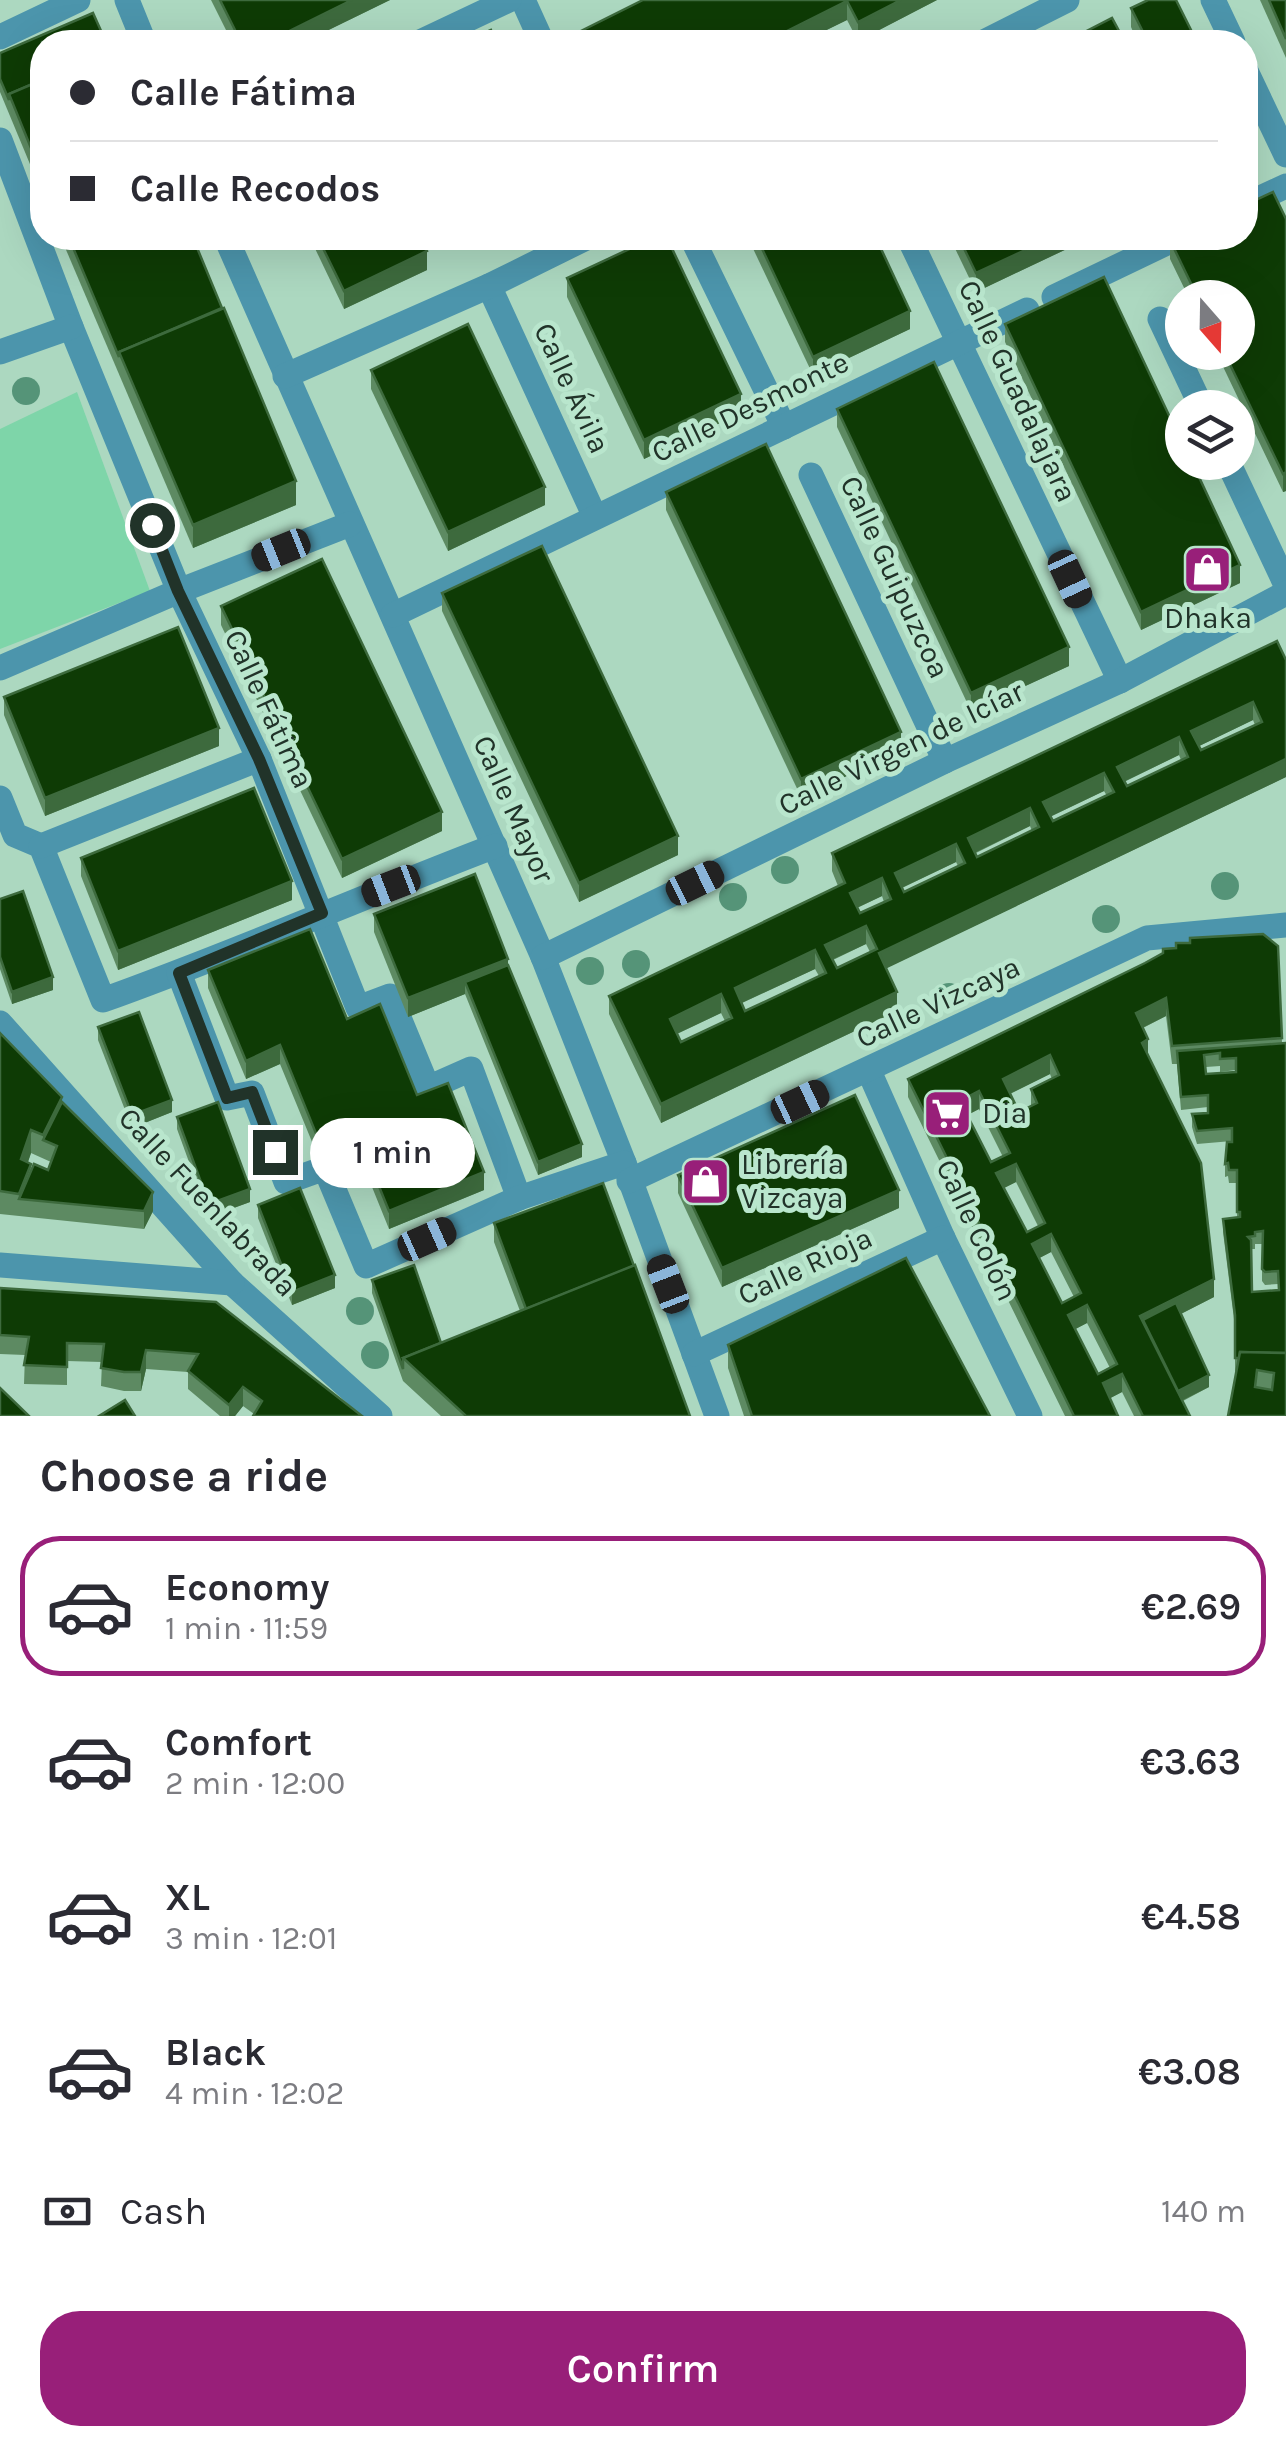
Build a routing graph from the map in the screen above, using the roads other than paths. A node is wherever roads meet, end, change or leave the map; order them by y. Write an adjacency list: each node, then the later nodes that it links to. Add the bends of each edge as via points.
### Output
1 (78, 0): 12 (street)
2 (127, 0): 7 (street)
3 (510, 0): 8 (street)
4 (523, 0): 9 (street)
5 (1067, 0): 10 (street)
6 (1212, 0): 11 (street)
7 (139, 30)
8 (446, 30)
9 (537, 30)
10 (1014, 30)
11 (1227, 30)
12 (0, 37)
13 (1258, 96): 15 (street)
14 (0, 140): 18 (street, Calle Fátima)
15 (1286, 155)
16 (1286, 186): 17 (street)
17 (1258, 199)
18 (30, 219)
19 (42, 250): 29 (street, Calle Fátima)
20 (231, 250): 32 (street, Calle Mayor)
21 (562, 250): 25 (street)
22 (698, 250): 34 (street)
23 (915, 250): 30 (street, Calle Guadalajara)
24 (1123, 250): 26 (street)
25 (489, 286): 32 (street); 37 (street, Calle Ávila)
26 (1054, 297)
27 (1026, 310): 30 (street, Calle Desmonte)
28 (1160, 319): 33 (street)
29 (71, 327): 31 (street); 40 (street, Calle Fátima)
30 (959, 342): 34 (street, Calle Desmonte); 44 (street, Calle Guadalajara)
31 (0, 352)
32 (285, 376): 38 (street, Calle Mayor)
33 (1194, 390)
34 (784, 427): 37 (street, Calle Desmonte)
35 (811, 476): 46 (street, Calle Guipuzcoa)
36 (1236, 480): 39 (street)
37 (596, 517): 42 (street, Calle Desmonte)
38 (350, 524): 40 (street); 42 (street, Calle Mayor)
39 (1286, 585)
40 (178, 591): 43 (street); 45 (street, Calle Fátima)
41 (1286, 593): 44 (street, Calle Virgen de Icíar)
42 (393, 615): 49 (street, Calle Mayor)
43 (0, 668)
44 (1120, 681): 46 (street, Calle Virgen de Icíar)
45 (259, 759): 48 (street); 50 (street, Calle Fátima)
46 (945, 761): 52 (street, Calle Virgen de Icíar)
47 (0, 798): 48 (street, via 15,835)
48 (41, 846): 53 (street, via 103,1000)
49 (496, 846): 50 (street); 52 (street, Calle Mayor)
50 (322, 913): 53 (street); 57 (street, Calle Fátima, via 358,1008 390,996 428,1088 472,1069)
51 (1286, 925): 55 (street, Calle Vizcaya, via 1147,938)
52 (542, 957): 56 (street, Calle Mayor)
53 (179, 973): 57 (street, Calle Vizcaya, via 227,1098 252,1092 286,1182 326,1168 366,1266)
54 (0, 1023): 60 (street, Calle Fuenlabrada)
55 (868, 1071): 56 (street, Calle Vizcaya); 58 (street, Calle Colón)
56 (626, 1172): 57 (street, Calle Vizcaya); 61 (street, Calle Mayor)
57 (519, 1198)
58 (943, 1238): 61 (street, Calle Rioja); 64 (street, Calle Colón)
59 (0, 1265): 60 (street)
60 (232, 1283): 62 (street, Calle Fuenlabrada)
61 (694, 1354): 63 (street, Calle Mayor)
62 (380, 1416)
63 (717, 1416)
64 (1030, 1416)

